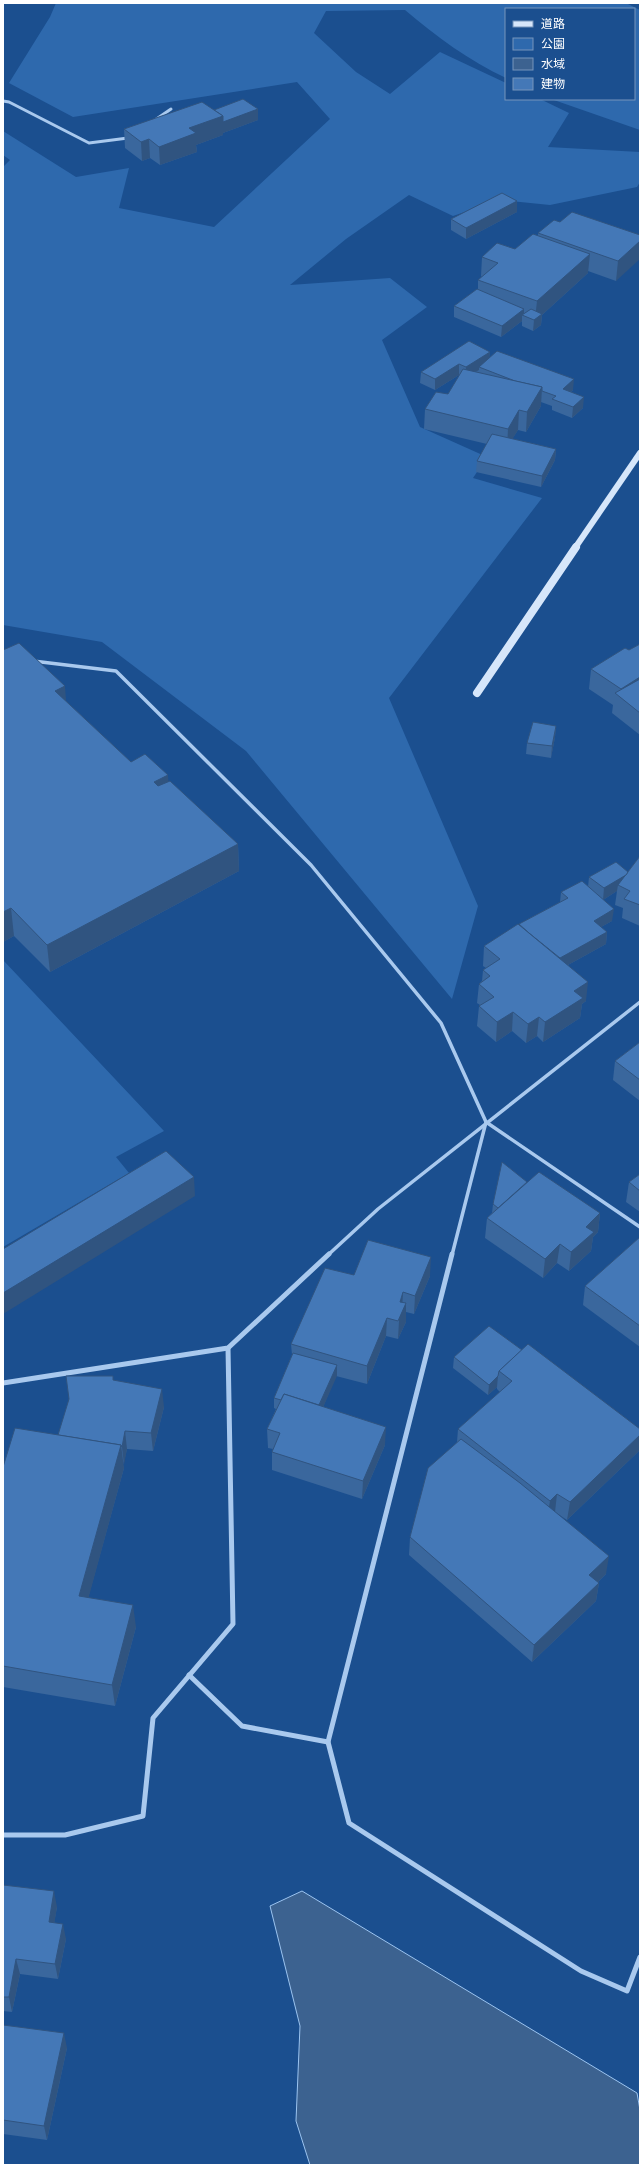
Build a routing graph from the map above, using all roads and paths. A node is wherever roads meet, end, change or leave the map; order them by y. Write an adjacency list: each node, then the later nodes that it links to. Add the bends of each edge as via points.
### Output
1 (3, 101): 4 (street, via 89,143 127,139)
2 (171, 109): 3 (street)
3 (152, 122)
4 (134, 135)
5 (640, 453): 6 (street)
6 (637, 464): 8 (street)
7 (26, 660): 10 (street, via 116,671 311,865 441,1023)
8 (478, 693)
9 (640, 1002): 10 (street)
10 (486, 1122): 11 (street); 12 (street, via 378,1209); 15 (street)
11 (640, 1227)
12 (228, 1348): 13 (street); 14 (street, via 233,1624)
13 (3, 1383)
14 (189, 1675): 15 (street, via 242,1726); 16 (street, via 153,1718 143,1816 65,1834)
15 (328, 1742): 17 (street, via 349,1823 581,1971 627,1991)
16 (3, 1835)
17 (640, 1957)

